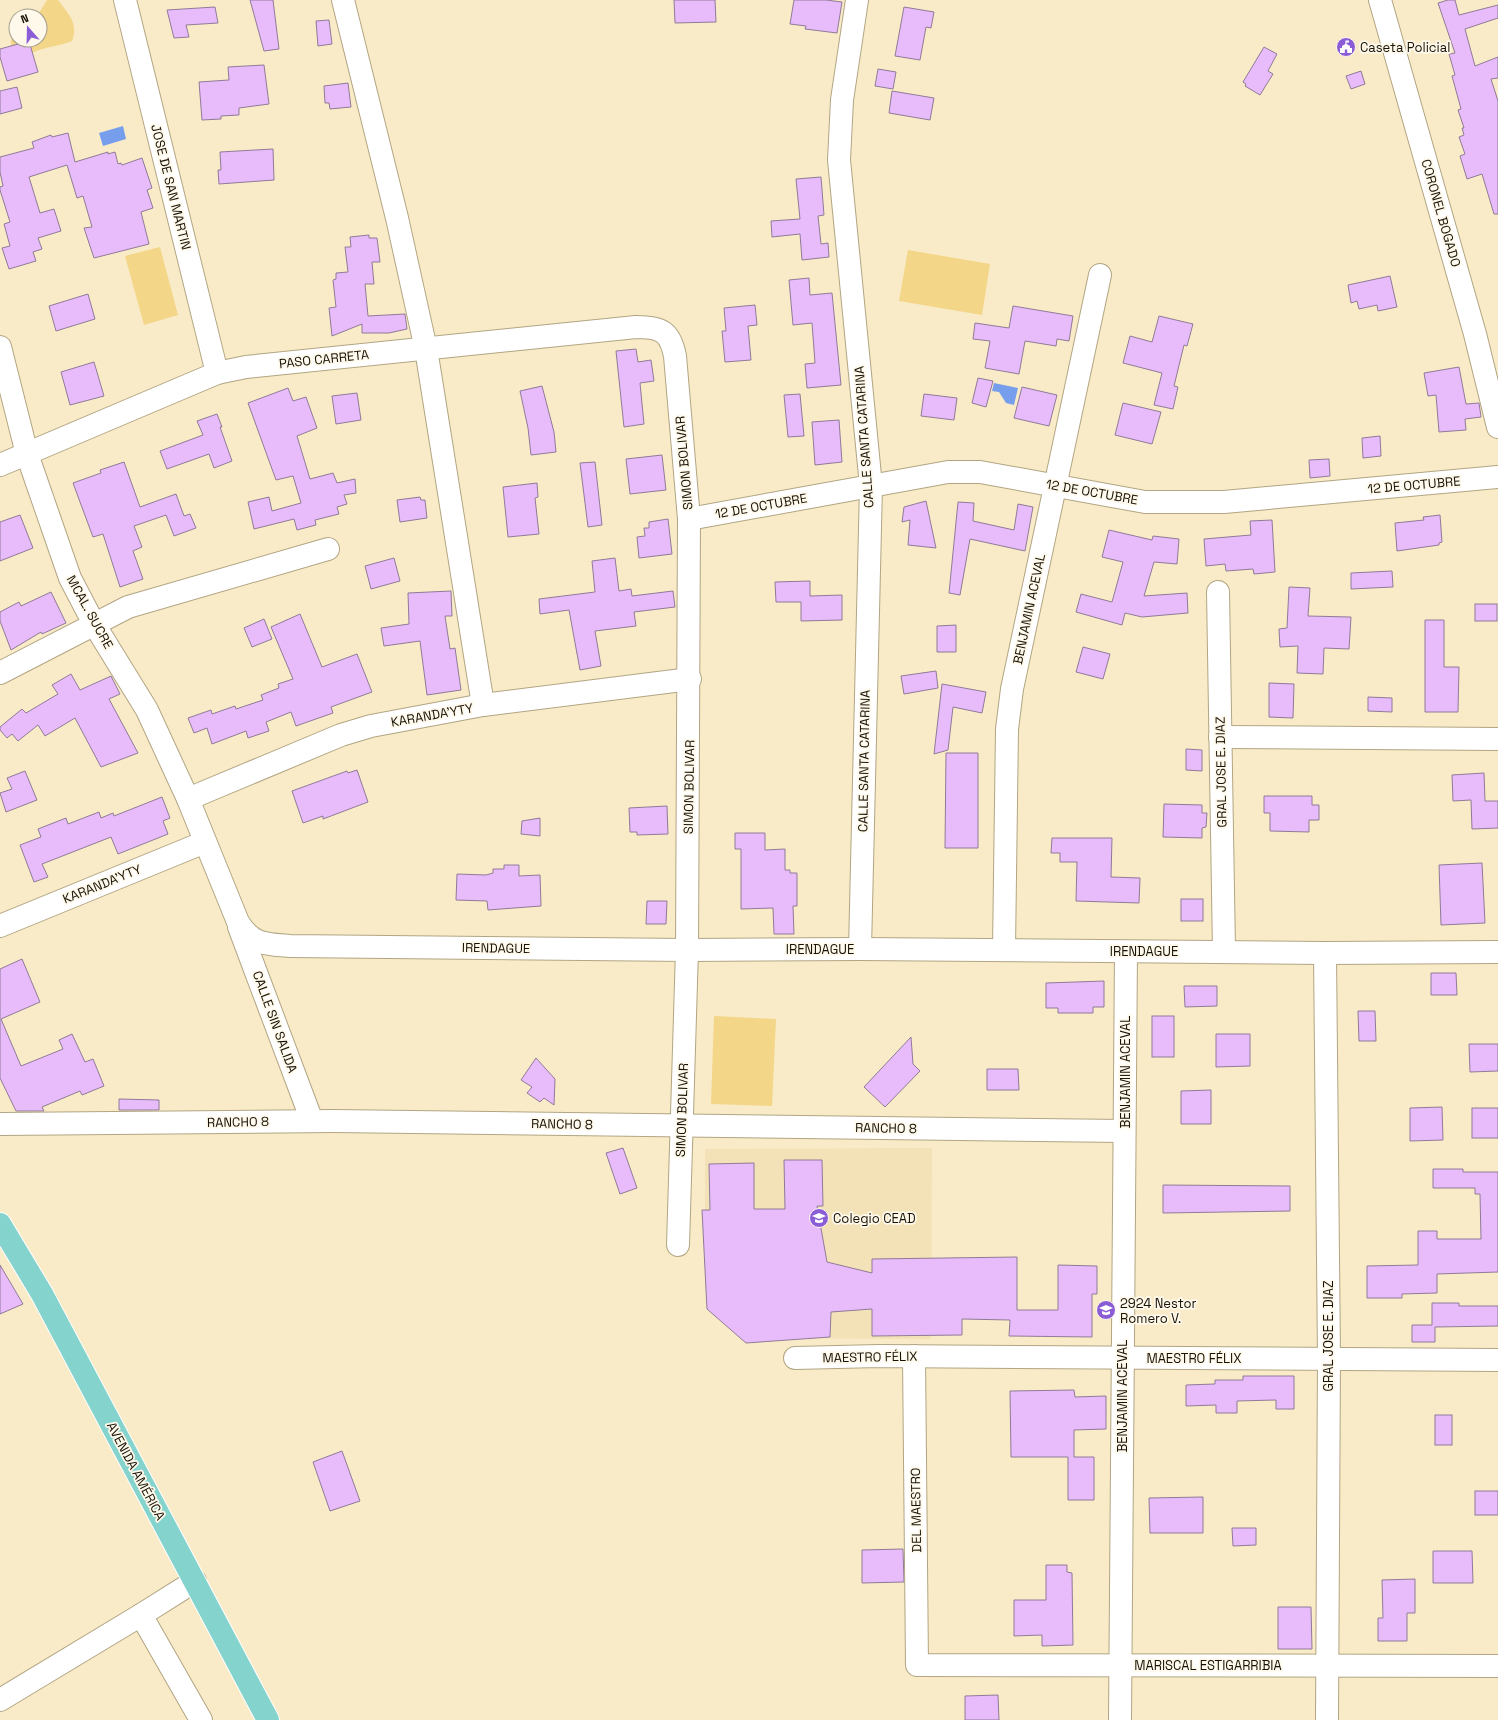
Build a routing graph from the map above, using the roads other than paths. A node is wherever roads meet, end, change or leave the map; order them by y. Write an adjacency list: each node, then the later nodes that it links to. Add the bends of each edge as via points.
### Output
1 (125, 0): 9 (street, JOSE DE SAN MARTIN)
2 (343, 0): 8 (street, via 397,218)
3 (857, 0): 14 (street, CALLE SANTA CATARINA, via 842,100 839,160)
4 (1380, 0): 10 (street, CORONEL BOGADO, via 1475,334)
5 (1100, 275): 15 (street, BENJAMIN ACEVAL)
6 (664, 332): 8 (street, PASO CARRETA, via 651,327 636,327); 16 (street, SIMON BOLIVAR, via 673,343 675,356)
7 (0, 347): 11 (street, MCAL. SUCRE)
8 (426, 349): 9 (street, PASO CARRETA, via 246,367); 22 (street)
9 (217, 374): 11 (street, PASO CARRETA)
10 (1498, 427)
11 (27, 454): 12 (street, PASO CARRETA); 19 (street, MCAL. SUCRE, via 70,578)
12 (0, 465)
13 (1498, 477): 15 (street, 12 DE OCTUBRE, via 1224,502 1146,502)
14 (870, 486): 15 (street, 12 DE OCTUBRE, via 948,472 980,472); 16 (street, 12 DE OCTUBRE); 29 (street, CALLE SANTA CATARINA)
15 (1055, 486): 31 (street, BENJAMIN ACEVAL, via 1012,690 1007,729)
16 (689, 519): 21 (street, SIMON BOLIVAR)
17 (328, 548): 19 (street, via 128,607)
18 (1218, 592): 23 (street, GRAL JOSE E. DIAZ)
19 (94, 624): 20 (street); 25 (street, MCAL. SUCRE, via 147,710)
20 (0, 673)
21 (690, 679): 22 (street, KARANDA'YTY); 30 (street, SIMON BOLIVAR)
22 (483, 705): 25 (street, KARANDA'YTY, via 371,726 340,735)
23 (1220, 737): 24 (street); 32 (street, GRAL JOSE E. DIAZ)
24 (1498, 739)
25 (188, 799): 26 (street, MCAL. SUCRE)
26 (205, 842): 27 (street, IRENDAGUE); 28 (street, KARANDA'YTY)
27 (238, 922): 30 (street, IRENDAGUE, via 251,938 264,944 290,946); 36 (street, CALLE SIN SALIDA)
28 (0, 926)
29 (860, 949): 30 (street, IRENDAGUE); 31 (street, IRENDAGUE)
30 (687, 950): 38 (street, SIMON BOLIVAR)
31 (1004, 950): 33 (street, IRENDAGUE)
32 (1224, 951): 33 (street, IRENDAGUE); 35 (street, IRENDAGUE)
33 (1126, 952): 39 (street, BENJAMIN ACEVAL)
34 (1498, 952): 35 (street, IRENDAGUE)
35 (1325, 953): 45 (street, GRAL JOSE E. DIAZ)
36 (312, 1121): 37 (street, RANCHO 8); 38 (street, RANCHO 8)
37 (0, 1124)
38 (681, 1126): 39 (street, RANCHO 8); 41 (street, SIMON BOLIVAR)
39 (1124, 1131): 43 (street, BENJAMIN ACEVAL)
40 (0, 1224): 47 (main road, AVENIDA AMÉRICA, via 42,1294)
41 (678, 1245)
42 (914, 1356): 43 (street, MAESTRO FÉLIX); 44 (street, MAESTRO FÉLIX); 49 (street, DEL MAESTRO)
43 (1122, 1357): 45 (street, MAESTRO FÉLIX); 50 (street, BENJAMIN ACEVAL)
44 (795, 1358)
45 (1329, 1358): 46 (street, MAESTRO FÉLIX); 51 (street, GRAL JOSE E. DIAZ)
46 (1498, 1360)
47 (195, 1581): 48 (street); 55 (main road, AVENIDA AMÉRICA)
48 (141, 1615): 53 (street); 54 (street)
49 (917, 1665): 50 (street, MARISCAL ESTIGARRIBIA)
50 (1120, 1665): 51 (street, MARISCAL ESTIGARRIBIA); 56 (street, BENJAMIN ACEVAL)
51 (1327, 1666): 52 (street, MARISCAL ESTIGARRIBIA); 57 (street, GRAL JOSE E. DIAZ)
52 (1498, 1666)
53 (0, 1700)
54 (201, 1720)
55 (268, 1720)
56 (1120, 1720)
57 (1327, 1720)

